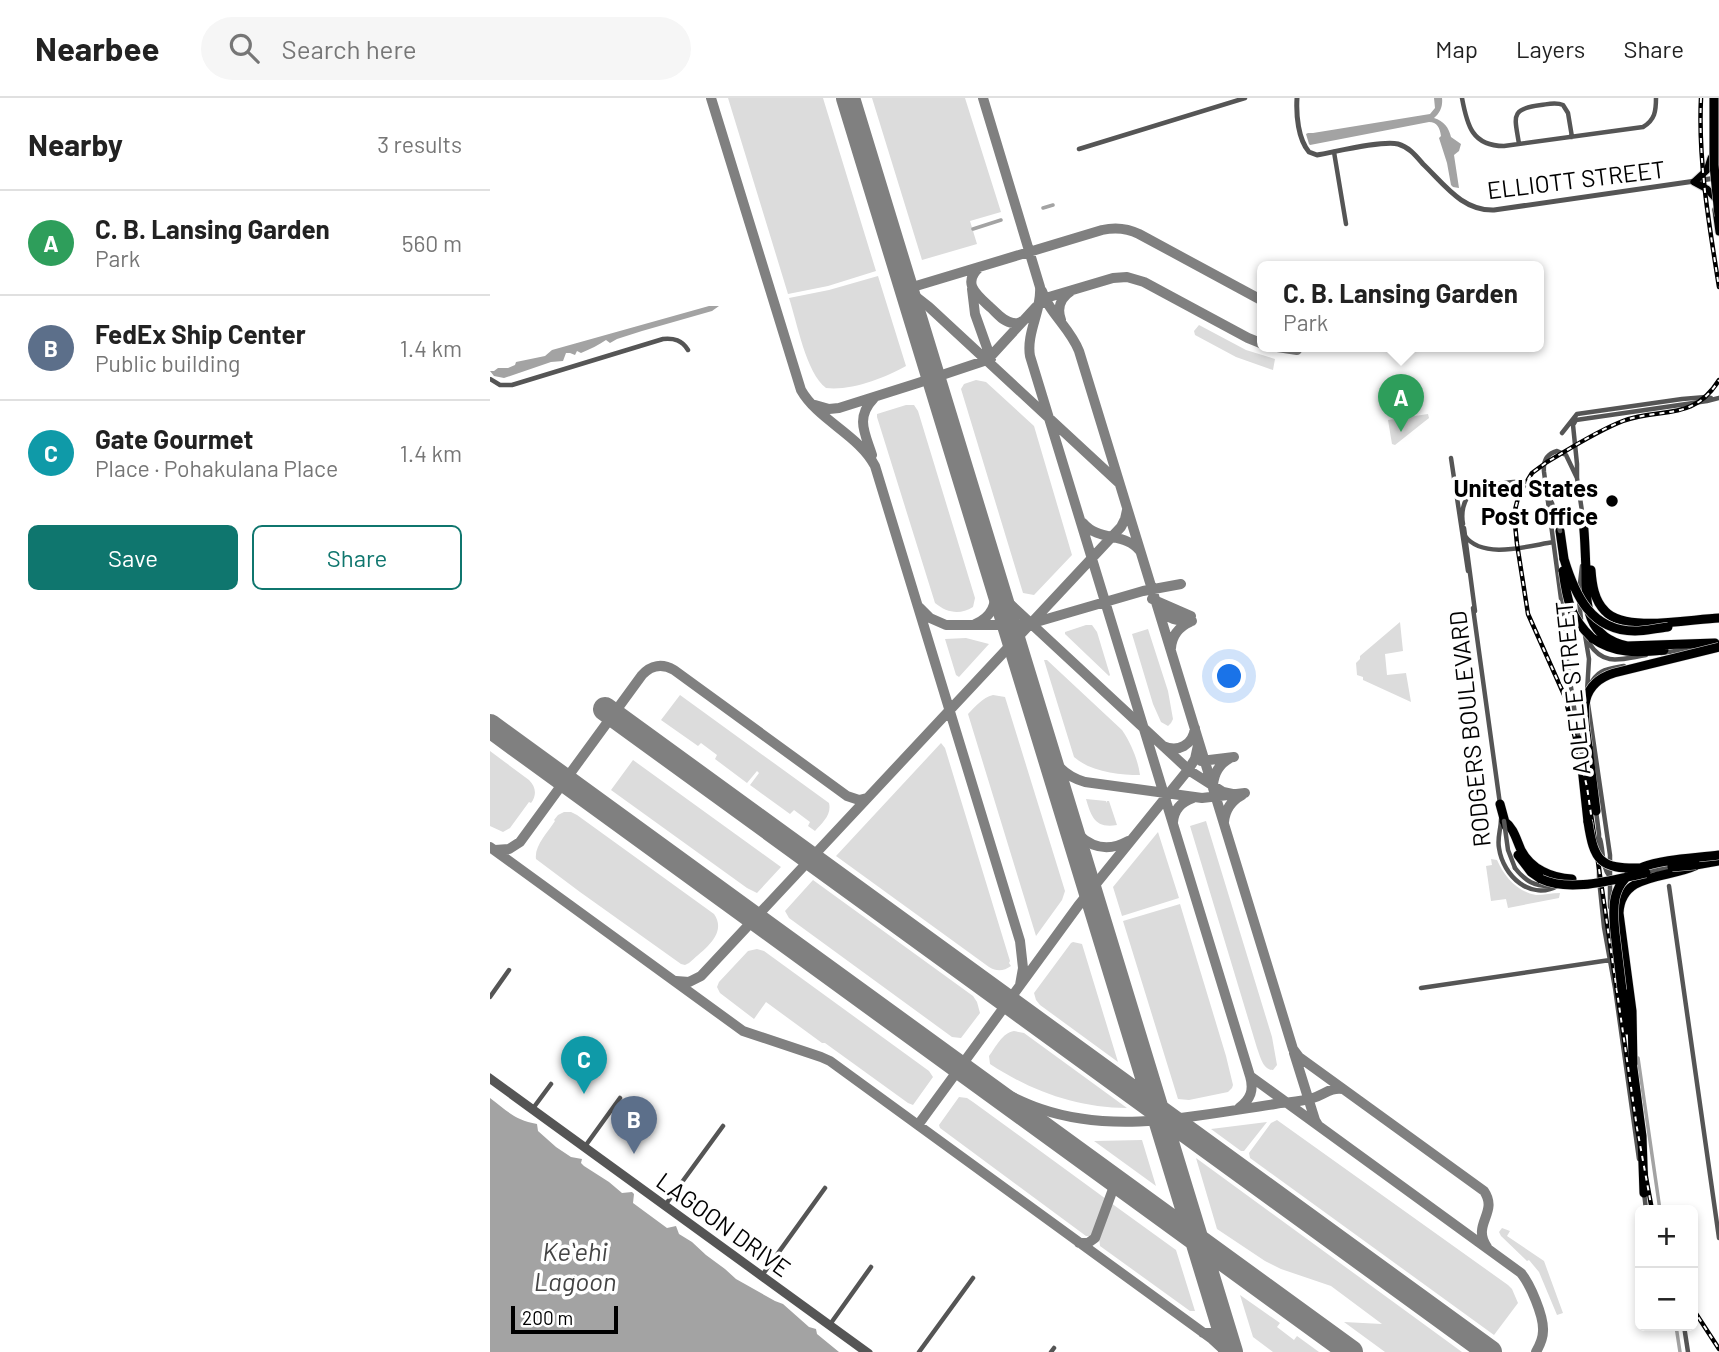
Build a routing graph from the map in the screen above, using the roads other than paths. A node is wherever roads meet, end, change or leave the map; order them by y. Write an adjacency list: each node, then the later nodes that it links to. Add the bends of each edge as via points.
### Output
1 (1245, 98): 8 (street)
2 (1297, 98): 9 (street, ELLIOTT STREET, via 1305,148 1314,155)
3 (1462, 98): 7 (street, via 1467,122 1479,139 1494,146)
4 (1656, 98): 6 (street, via 1654,116 1643,127)
5 (1713, 98): 10 (main road); 14 (highway, bridge)
6 (1572, 137): 7 (street); 7 (street, via 1569,113 1563,105 1527,107 1516,116)
7 (1519, 145)
8 (1080, 149)
9 (1334, 152): 12 (street, ELLIOTT STREET, via 1399,144 1460,201 1485,210); 15 (street)
10 (1711, 158): 11 (main road); 12 (main road, via 1707,170)
11 (1716, 178): 12 (street, ELLIOTT STREET); 13 (main road)
12 (1695, 181): 13 (main road)
13 (1715, 198): 16 (main road)
14 (1719, 216)
15 (1346, 224)
16 (1719, 232)
17 (688, 350): 18 (street, via 676,339 663,339 512,385)
18 (490, 379)
19 (1719, 398): 20 (street)
20 (1590, 415): 21 (street, via 1577,414); 23 (street, AOLELE STREET, via 1573,425)
21 (1562, 433)
22 (1451, 458): 26 (street, RODGERS BOULEVARD)
23 (1577, 478): 24 (street, AOLELE STREET); 27 (street, AOLELE STREET, via 1566,456 1557,451 1548,456 1543,466)
24 (1583, 520): 29 (highway, via 1594,591 1602,608 1614,618 1639,623); 30 (street, AOLELE STREET, via 1578,603); 31 (highway, via 1587,608 1607,639 1627,646)
25 (1560, 531): 28 (highway); 38 (street, bridge, via 1549,496 1532,482 1476,490 1462,510)
26 (1462, 533): 27 (street, via 1468,541 1489,549); 36 (street, RODGERS BOULEVARD)
27 (1553, 542): 33 (street, AOLELE STREET)
28 (1563, 559): 29 (highway, bridge, via 1581,601 1614,627 1641,630); 31 (highway, bridge, via 1571,610 1599,643 1635,653)
29 (1719, 619)
30 (1585, 636): 31 (street, via 1598,655 1610,660); 32 (street, AOLELE STREET)
31 (1718, 645): 32 (street, via 1607,669 1595,676); 37 (highway, bridge, via 1614,673 1598,680 1590,690 1584,717)
32 (1587, 690): 34 (street, AOLELE STREET)
33 (1573, 701): 34 (street, via 1579,710); 35 (street, AOLELE STREET)
34 (1590, 713): 40 (street, AOLELE STREET)
35 (1579, 740): 37 (street, AOLELE STREET); 43 (highway, bridge, via 1592,845 1601,860 1621,869)
36 (1500, 804): 44 (highway, bridge, via 1524,865 1548,882 1568,885); 48 (street, RODGERS BOULEVARD, via 1498,842 1508,872 1534,891)
37 (1596, 811): 39 (street, AOLELE STREET)
38 (1504, 821): 44 (highway, bridge, via 1528,860 1550,876 1573,879); 48 (street, bridge, via 1508,850 1524,879 1535,885)
39 (1599, 834): 45 (street, via 1605,870); 46 (street, AOLELE STREET)
40 (1610, 855): 44 (street, via 1620,866); 45 (street, AOLELE STREET)
41 (1719, 855): 54 (highway, bridge, via 1645,866 1622,883 1612,911)
42 (1719, 861): 43 (highway); 44 (street, RODGERS BOULEVARD)
43 (1696, 865): 44 (highway, bridge); 54 (highway, bridge, via 1639,881 1627,890 1619,914)
44 (1646, 872): 45 (street, RODGERS BOULEVARD)
45 (1611, 877): 46 (street, RODGERS BOULEVARD); 51 (street, AOLELE STREET)
46 (1599, 879): 47 (street, RODGERS BOULEVARD); 50 (street, AOLELE STREET)
47 (1582, 882): 48 (street, RODGERS BOULEVARD); 50 (street)
48 (1560, 885)
49 (1669, 886): 66 (street)
50 (1601, 896): 51 (street, AOLELE STREET)
51 (1611, 960): 53 (street); 63 (street, AOLELE STREET)
52 (509, 970): 55 (street)
53 (1422, 988)
54 (1626, 990): 63 (highway)
55 (490, 997)
56 (490, 1078): 59 (street, LAGOON DRIVE)
57 (551, 1084): 59 (street)
58 (620, 1098): 61 (street)
59 (532, 1109): 61 (street, LAGOON DRIVE)
60 (723, 1126): 64 (street)
61 (585, 1147): 64 (street, LAGOON DRIVE)
62 (825, 1188): 68 (street)
63 (1644, 1193): 65 (street, AOLELE STREET)
64 (665, 1205): 68 (street, LAGOON DRIVE)
65 (1645, 1205)
66 (1719, 1238)
67 (872, 1268): 70 (street)
68 (761, 1276): 70 (street, LAGOON DRIVE)
69 (973, 1278): 74 (street)
70 (829, 1325): 72 (street, LAGOON DRIVE); 73 (street, LAGOON DRIVE)
71 (1685, 1331): 75 (street)
72 (863, 1352)
73 (870, 1352)
74 (919, 1352)
75 (1688, 1352)

